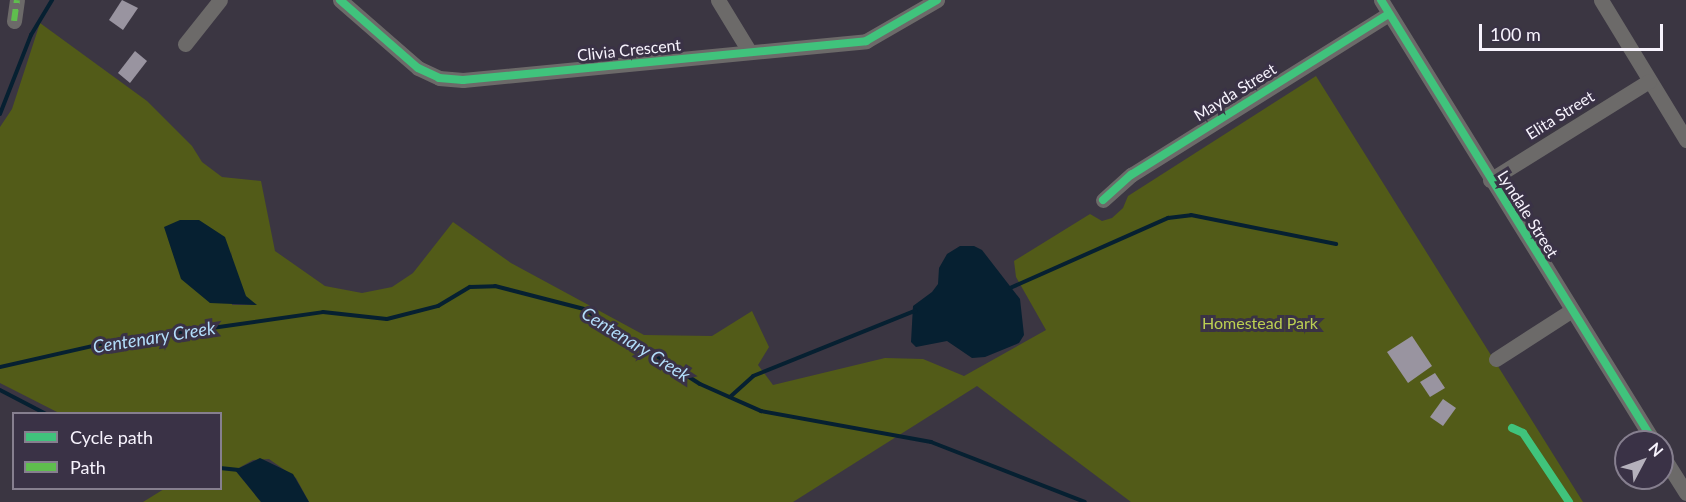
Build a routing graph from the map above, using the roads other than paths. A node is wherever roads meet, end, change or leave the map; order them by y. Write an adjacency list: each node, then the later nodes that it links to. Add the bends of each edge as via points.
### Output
1 (14, 0): 9 (street)
2 (220, 0): 10 (street)
3 (339, 0): 11 (street, Clivia Crescent, via 411,63 439,78 463,80)
4 (718, 0): 11 (street)
5 (937, 0): 11 (street, Clivia Crescent, via 866,41)
6 (1381, 0): 8 (street, Lyndale Street)
7 (1601, 0): 12 (street)
8 (1387, 15): 14 (street, Lyndale Street); 15 (street, Mayda Street, via 1131,174)
9 (14, 21)
10 (185, 44)
11 (748, 51)
12 (1649, 81): 13 (street); 14 (street, Elita Street)
13 (1686, 140)
14 (1490, 180): 16 (street, Lyndale Street)
15 (1103, 200)
16 (1572, 310): 17 (street); 18 (street, Lyndale Street)
17 (1496, 359)
18 (1647, 430)
19 (1674, 474): 20 (street)
20 (1686, 493)

